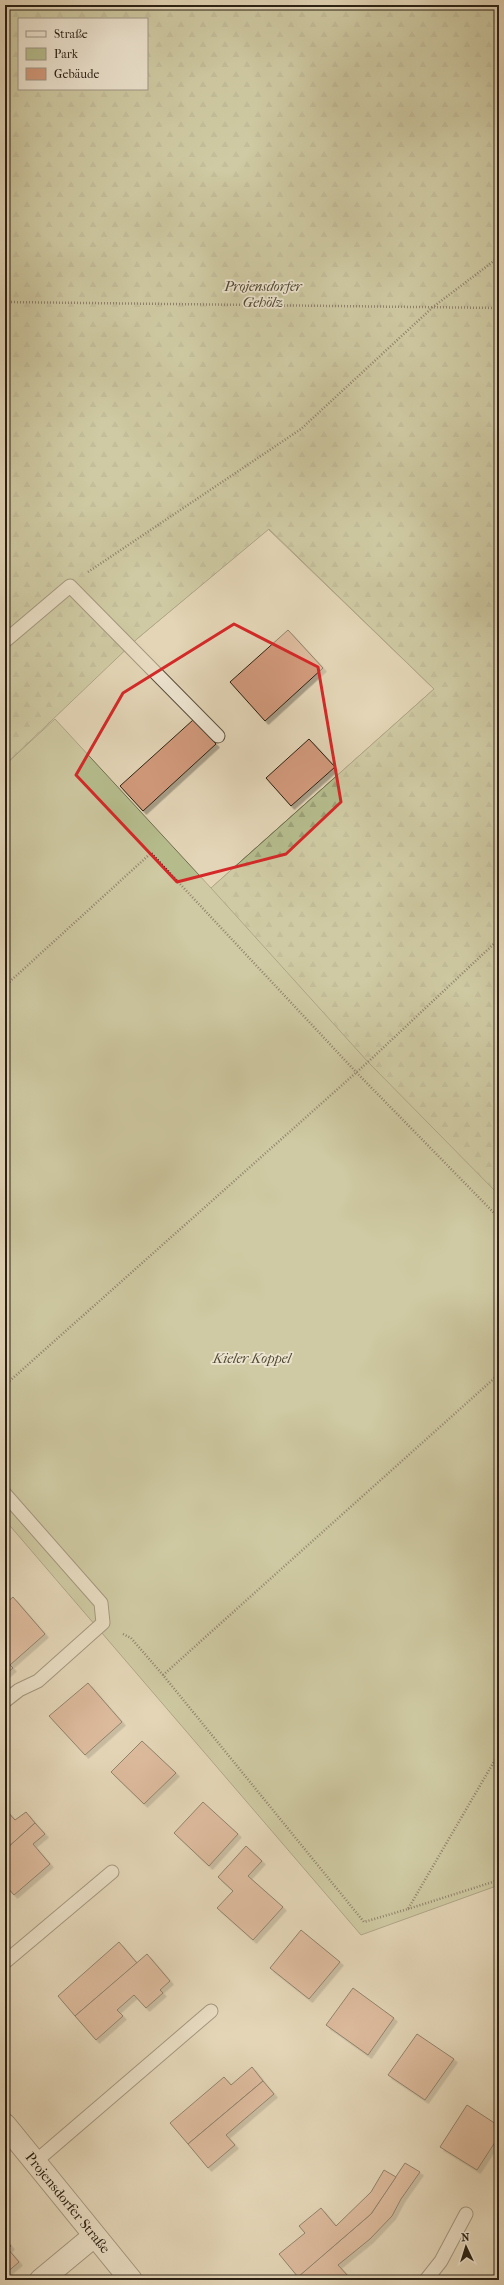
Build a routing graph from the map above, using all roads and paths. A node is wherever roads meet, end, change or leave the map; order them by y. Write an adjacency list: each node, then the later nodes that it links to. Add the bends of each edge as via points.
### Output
1 (499, 257): 3 (path)
2 (5, 302): 3 (path)
3 (433, 307): 4 (path); 5 (path, via 301,429)
4 (499, 308)
5 (70, 586): 6 (lane); 7 (lane)
6 (5, 641)
7 (218, 736)
8 (499, 939): 10 (path)
9 (5, 986): 10 (path, via 151,853)
10 (356, 1072): 11 (path); 13 (path)
11 (499, 1218)
12 (499, 1374): 16 (path)
13 (5, 1385)
14 (5, 1494): 15 (lane, via 101,1603)
15 (103, 1623): 16 (path, via 131,1638); 17 (lane, via 38,1681 19,1690)
16 (163, 1675): 21 (path, via 364,1922)
17 (5, 1701)
18 (499, 1753): 21 (path)
19 (112, 1872): 22 (lane)
20 (499, 1880): 21 (path)
21 (408, 1909)
22 (5, 1962)
23 (211, 2011): 25 (lane)
24 (5, 2125): 25 (street, Projensdorfer Straße)
25 (35, 2162): 27 (street, Projensdorfer Straße)
26 (466, 2214): 30 (lane, via 441,2261)
27 (94, 2236): 28 (street); 29 (street, Projensdorfer Straße)
28 (41, 2280)
29 (131, 2280)
30 (426, 2280)

